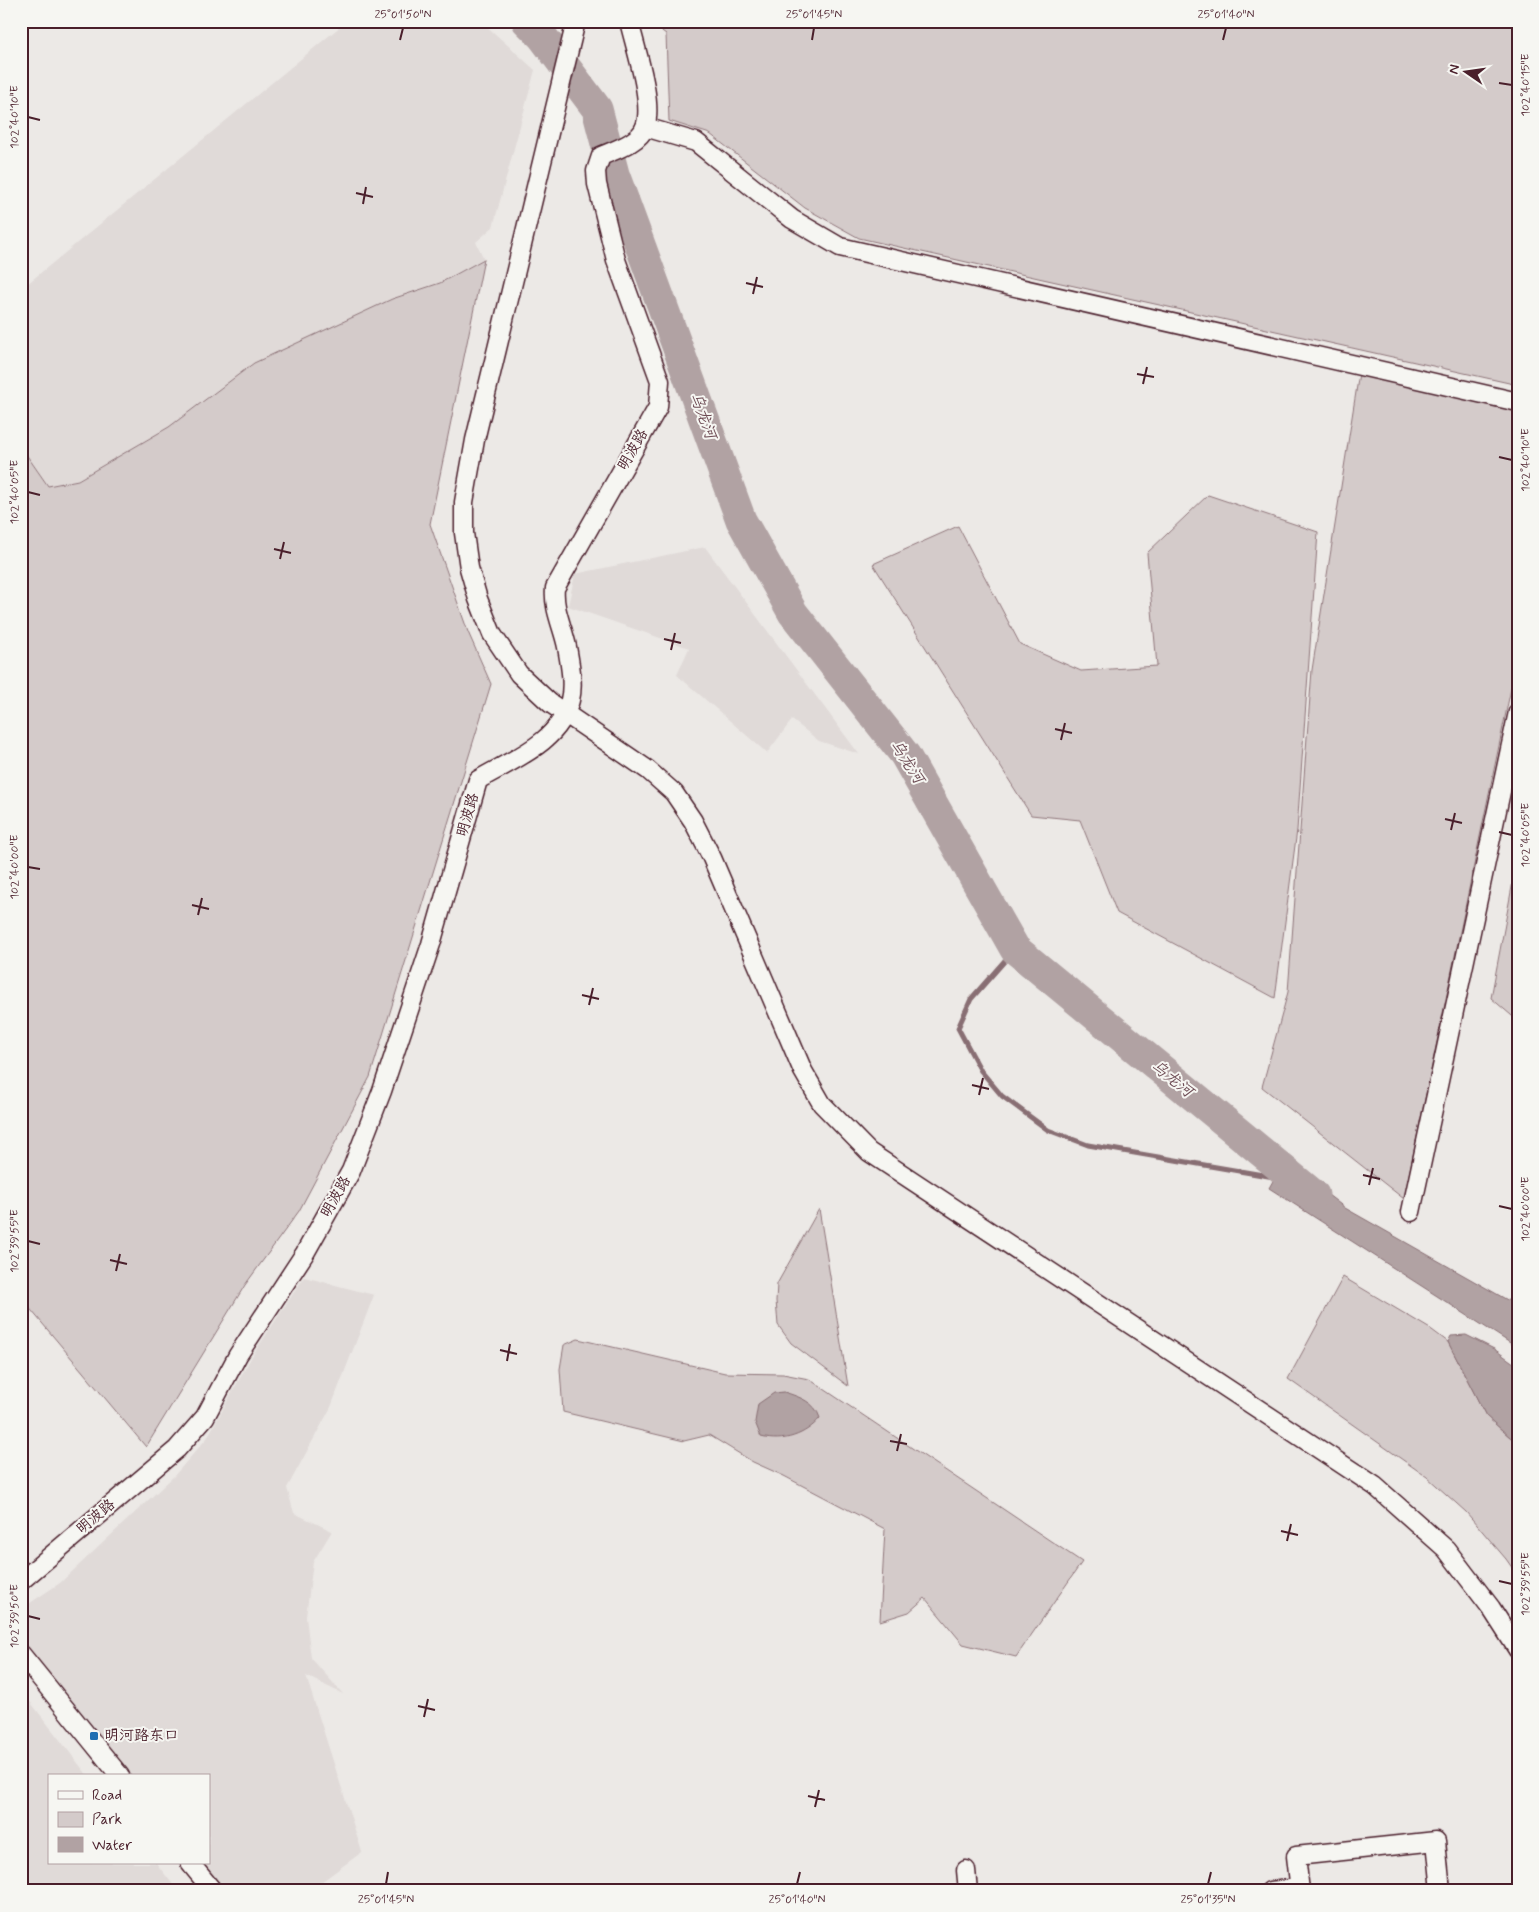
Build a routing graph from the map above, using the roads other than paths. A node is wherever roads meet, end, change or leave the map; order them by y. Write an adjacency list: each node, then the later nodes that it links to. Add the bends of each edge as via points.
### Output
1 (576, 21): 6 (street, via 471,459 464,502 464,533 470,568 492,634 519,674)
2 (629, 21): 3 (street, via 648,99)
3 (639, 134): 4 (street, via 696,142 792,219 840,247); 6 (street, 明波路, via 601,156 596,171 616,260 660,381 658,407 555,588 554,600 567,645 572,688)
4 (1518, 402)
5 (1518, 712): 7 (street)
6 (565, 714): 8 (street, 明波路, via 556,729 542,742 478,780 431,944 382,1091 351,1171 305,1253 238,1355 205,1416 176,1448); 9 (street, via 648,770 674,793 693,821 803,1071 822,1104 848,1132 869,1152 1375,1486 1446,1548)
7 (1411, 1212)
8 (21, 1582)
9 (1518, 1650)
10 (21, 1654): 11 (street)
11 (118, 1774)
12 (191, 1864): 15 (street)
13 (966, 1870): 16 (street)
14 (1300, 1889): 17 (street); 18 (street, via 1296,1856 1436,1841)
15 (213, 1891)
16 (968, 1891)
17 (1270, 1891)
18 (1441, 1891)

